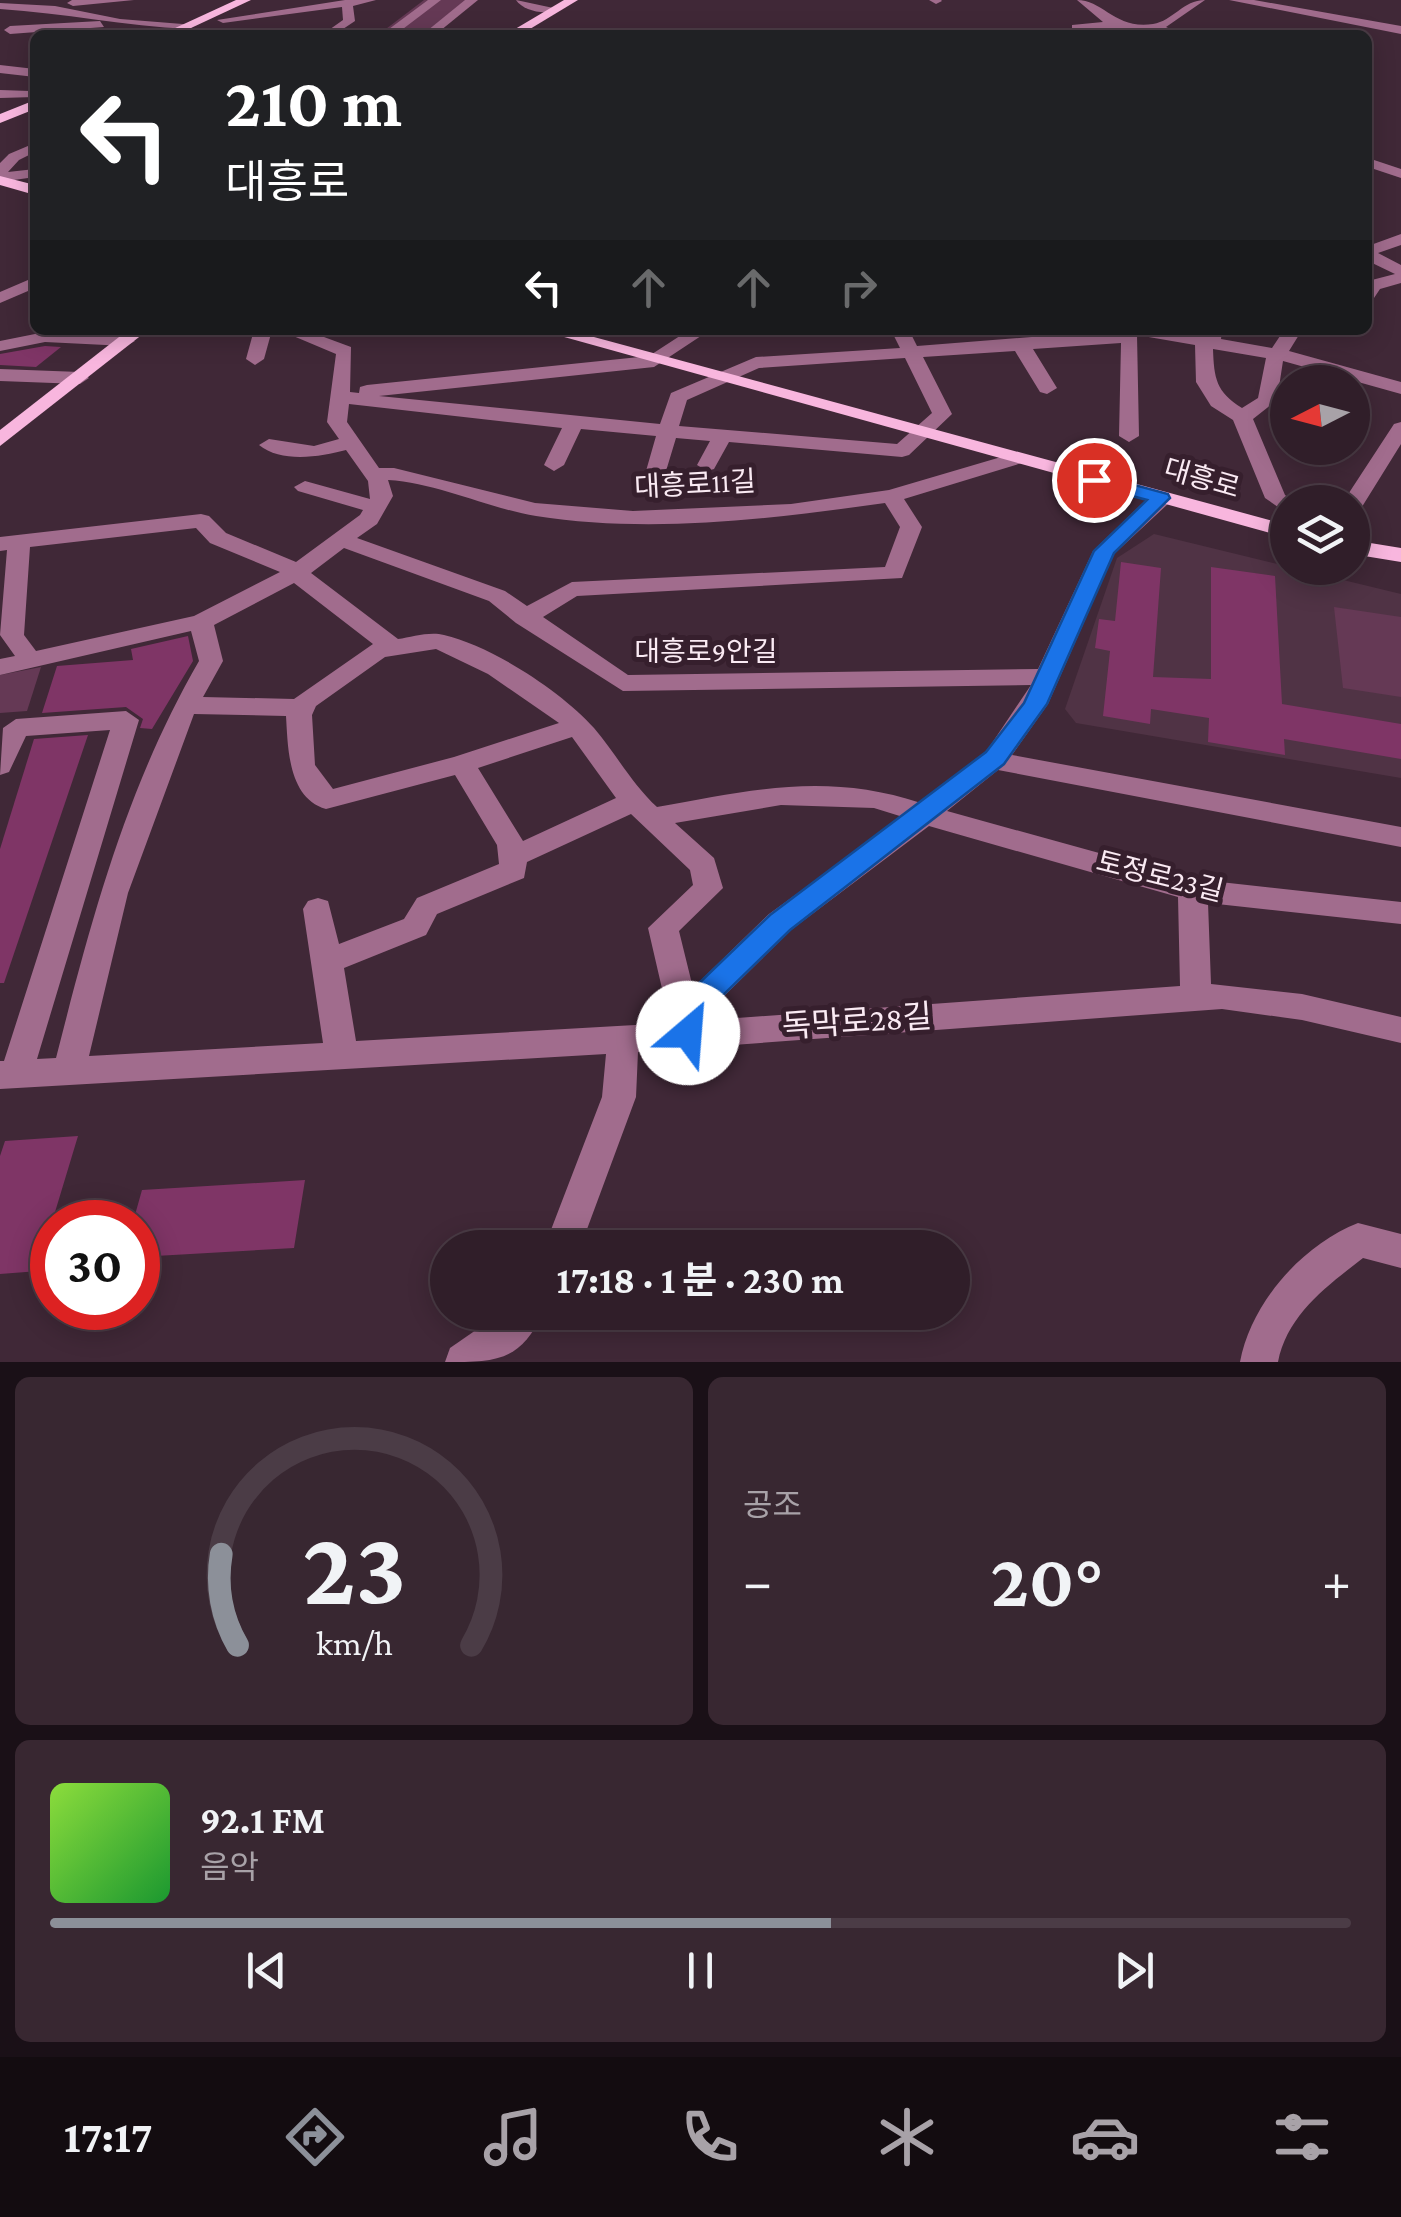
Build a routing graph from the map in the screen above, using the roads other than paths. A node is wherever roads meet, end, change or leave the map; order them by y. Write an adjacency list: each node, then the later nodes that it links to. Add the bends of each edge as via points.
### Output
1 (128, 0): 12 (street)
2 (244, 0): 28 (main road)
3 (268, 0): 22 (main road)
4 (370, 0): 15 (street)
5 (435, 0): 30 (street)
6 (472, 0): 31 (street)
7 (522, 0): 20 (street)
8 (572, 0): 20 (main road)
9 (1083, 0): 33 (street)
10 (1199, 0): 21 (street)
11 (1235, 0): 16 (street)
12 (88, 1): 18 (street)
13 (1162, 2): 21 (street)
14 (19, 4): 17 (street); 18 (street)
15 (347, 4): 19 (street); 29 (street, via 349,22)
16 (1287, 5): 36 (street)
17 (0, 6)
18 (38, 8): 23 (street)
19 (316, 8): 22 (street); 24 (street, via 320,18)
20 (552, 9): 32 (main road)
21 (1184, 10): 25 (street)
22 (223, 20): 28 (main road)
23 (120, 22): 27 (street); 28 (street)
24 (297, 22)
25 (1159, 27): 33 (street); 34 (street); 35 (street)
26 (1076, 28): 33 (street)
27 (10, 30)
28 (189, 30)
29 (335, 30)
30 (394, 30)
31 (434, 30)
32 (518, 30)
33 (1112, 30)
34 (1154, 30)
35 (1165, 30)
36 (1401, 30)
37 (0, 69): 38 (street)
38 (30, 72)
39 (0, 94): 40 (street)
40 (30, 97)
41 (30, 98): 43 (main road)
42 (30, 99): 44 (main road)
43 (0, 108)
44 (0, 120)
45 (30, 149): 49 (street, via 14,157)
46 (1372, 163): 48 (street)
47 (30, 173): 49 (street)
48 (1401, 174)
49 (0, 177): 50 (main road)
50 (30, 188)
51 (1401, 239): 52 (street)
52 (1372, 250)
53 (1372, 257): 54 (street)
54 (1401, 274): 56 (street)
55 (30, 284): 59 (street)
56 (1372, 287)
57 (1372, 292): 58 (street)
58 (1401, 294)
59 (0, 298)
60 (133, 335): 71 (street, via 44,336); 77 (main road)
61 (262, 335): 74 (street)
62 (302, 335): 81 (street, via 346,351)
63 (565, 335): 75 (main road, 대흥로)
64 (693, 335): 75 (street)
65 (903, 335): 72 (street)
66 (1101, 335): 70 (street)
67 (1131, 335): 88 (street)
68 (1290, 335): 73 (street)
69 (1211, 336): 73 (street); 82 (street, via 1204,346 1205,382 1218,402)
70 (1020, 343): 72 (street); 79 (street)
71 (0, 346)
72 (911, 350): 78 (street, via 756,362); 86 (street, via 942,414)
73 (1277, 354): 80 (street); 82 (street, via 1266,400)
74 (255, 358)
75 (654, 361): 78 (main road, 대흥로); 81 (street, 대흥로)
76 (0, 375): 77 (street)
77 (80, 378): 89 (main road)
78 (722, 379): 85 (street, via 678,397); 86 (main road, 대흥로)
79 (1047, 388)
80 (1401, 388)
81 (340, 396): 83 (street); 90 (street, via 336,422)
82 (1242, 417): 97 (street)
83 (574, 423): 85 (street); 93 (street)
84 (1401, 428): 98 (street)
85 (670, 431): 87 (street); 95 (street)
86 (927, 432): 87 (street, via 902,451); 92 (main road, 대흥로)
87 (723, 435): 94 (street)
88 (1129, 436)
89 (0, 440)
90 (352, 442): 91 (street, via 314,452); 96 (street)
91 (269, 446)
92 (1018, 458): 100 (street, 대흥로11길); 101 (main road, 대흥로)
93 (554, 465)
94 (707, 465)
95 (656, 471)
96 (374, 474): 100 (street, 대흥로11길, via 535,509 632,518 791,510); 102 (street, via 382,496)
97 (1271, 485)
98 (1365, 485)
99 (305, 487): 102 (street)
100 (891, 496): 109 (street, via 911,527 894,573 572,589)
101 (1161, 498): 103 (main road, 대흥로); 114 (street, via 1104,551)
102 (376, 507): 104 (street)
103 (1270, 527)
104 (342, 540): 108 (street); 109 (street, 대흥로9안길, via 496,596)
105 (9, 543): 108 (street, via 201,522 218,538); 112 (street, via 12,634)
106 (1370, 549): 107 (main road)
107 (1401, 555)
108 (296, 573): 110 (street); 111 (street)
109 (524, 618): 114 (street, 대흥로9안길, via 623,683)
110 (201, 622): 112 (street); 115 (street, via 211,662)
111 (391, 646): 116 (street); 117 (street, via 439,641 498,668)
112 (30, 660): 113 (street)
113 (0, 667)
114 (1047, 677): 118 (street)
115 (188, 705): 116 (street); 134 (street, via 114,893)
116 (302, 708): 119 (street, via 302,767 326,799)
117 (576, 726): 119 (street); 121 (street)
118 (995, 758): 122 (street); 123 (street)
119 (462, 764): 124 (street)
120 (0, 766): 135 (street, via 16,728 126,720)
121 (644, 809): 122 (street, 토정로23길, via 781,795 875,798); 124 (street, 토정로23길); 131 (street, via 709,877 708,888 663,928)
122 (925, 812): 125 (street, 토정로23길); 131 (street, via 780,922 705,995)
123 (1401, 836)
124 (513, 857): 128 (street, via 514,870 427,906 415,927)
125 (1193, 890): 127 (street, 토정로23길); 129 (street)
126 (318, 909): 128 (street)
127 (1401, 913)
128 (328, 961): 133 (street)
129 (1196, 998): 130 (street, 독막로28길, via 1302,1007); 131 (street, 독막로28길)
130 (1401, 1030)
131 (688, 1033): 132 (street, 독막로28길)
132 (624, 1040): 133 (street, 독막로28길); 136 (street, via 619,1097)
133 (338, 1055): 134 (street, 독막로28길)
134 (69, 1071): 135 (street, 독막로28길)
135 (8, 1074)
136 (569, 1230)
137 (1401, 1252): 140 (street, via 1358,1240 1296,1286 1260,1348)
138 (512, 1330): 139 (street)
139 (464, 1362)
140 (1259, 1362)

